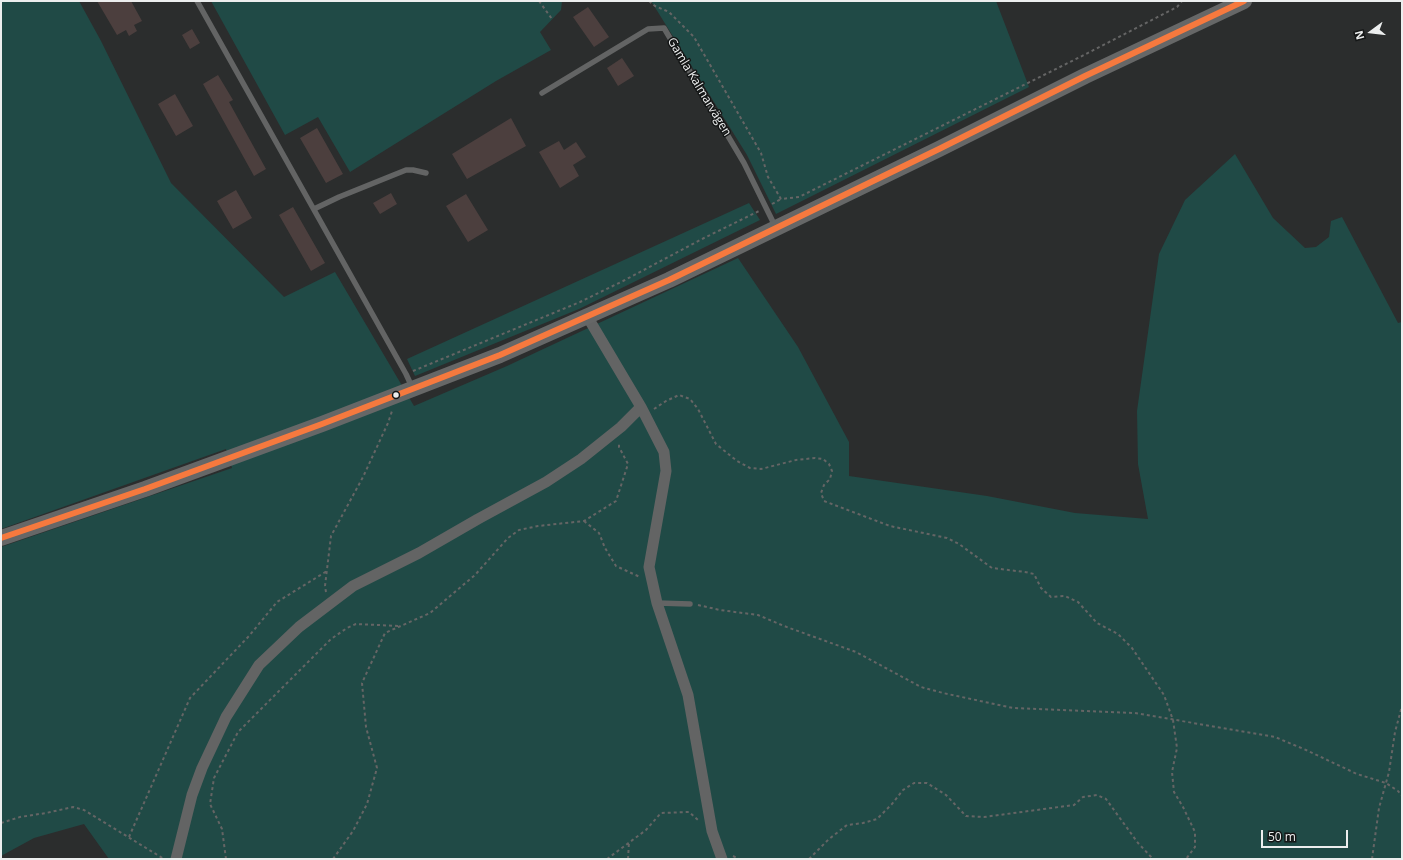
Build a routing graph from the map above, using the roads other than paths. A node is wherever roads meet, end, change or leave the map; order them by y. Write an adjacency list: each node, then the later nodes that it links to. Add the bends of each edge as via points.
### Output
1 (197, 1): 5 (lane)
2 (1244, 1): 6 (street)
3 (542, 93): 6 (lane, Gamla Kalmarvägen, via 648,29 664,28 744,163)
4 (426, 173): 5 (lane, via 406,170)
5 (314, 209): 8 (lane)
6 (776, 228): 7 (street, via 670,280)
7 (587, 316): 8 (street, via 500,355); 9 (street)
8 (413, 389): 10 (street, via 152,486)
9 (642, 411): 11 (street, via 664,452 666,471 649,567); 13 (street, via 581,459 546,482 419,553 353,586 299,627 259,665 226,717 202,768 192,795)
10 (1, 538)
11 (657, 604): 12 (lane); 14 (street, via 688,695 712,831)
12 (690, 604)
13 (176, 859)
14 (722, 859)

